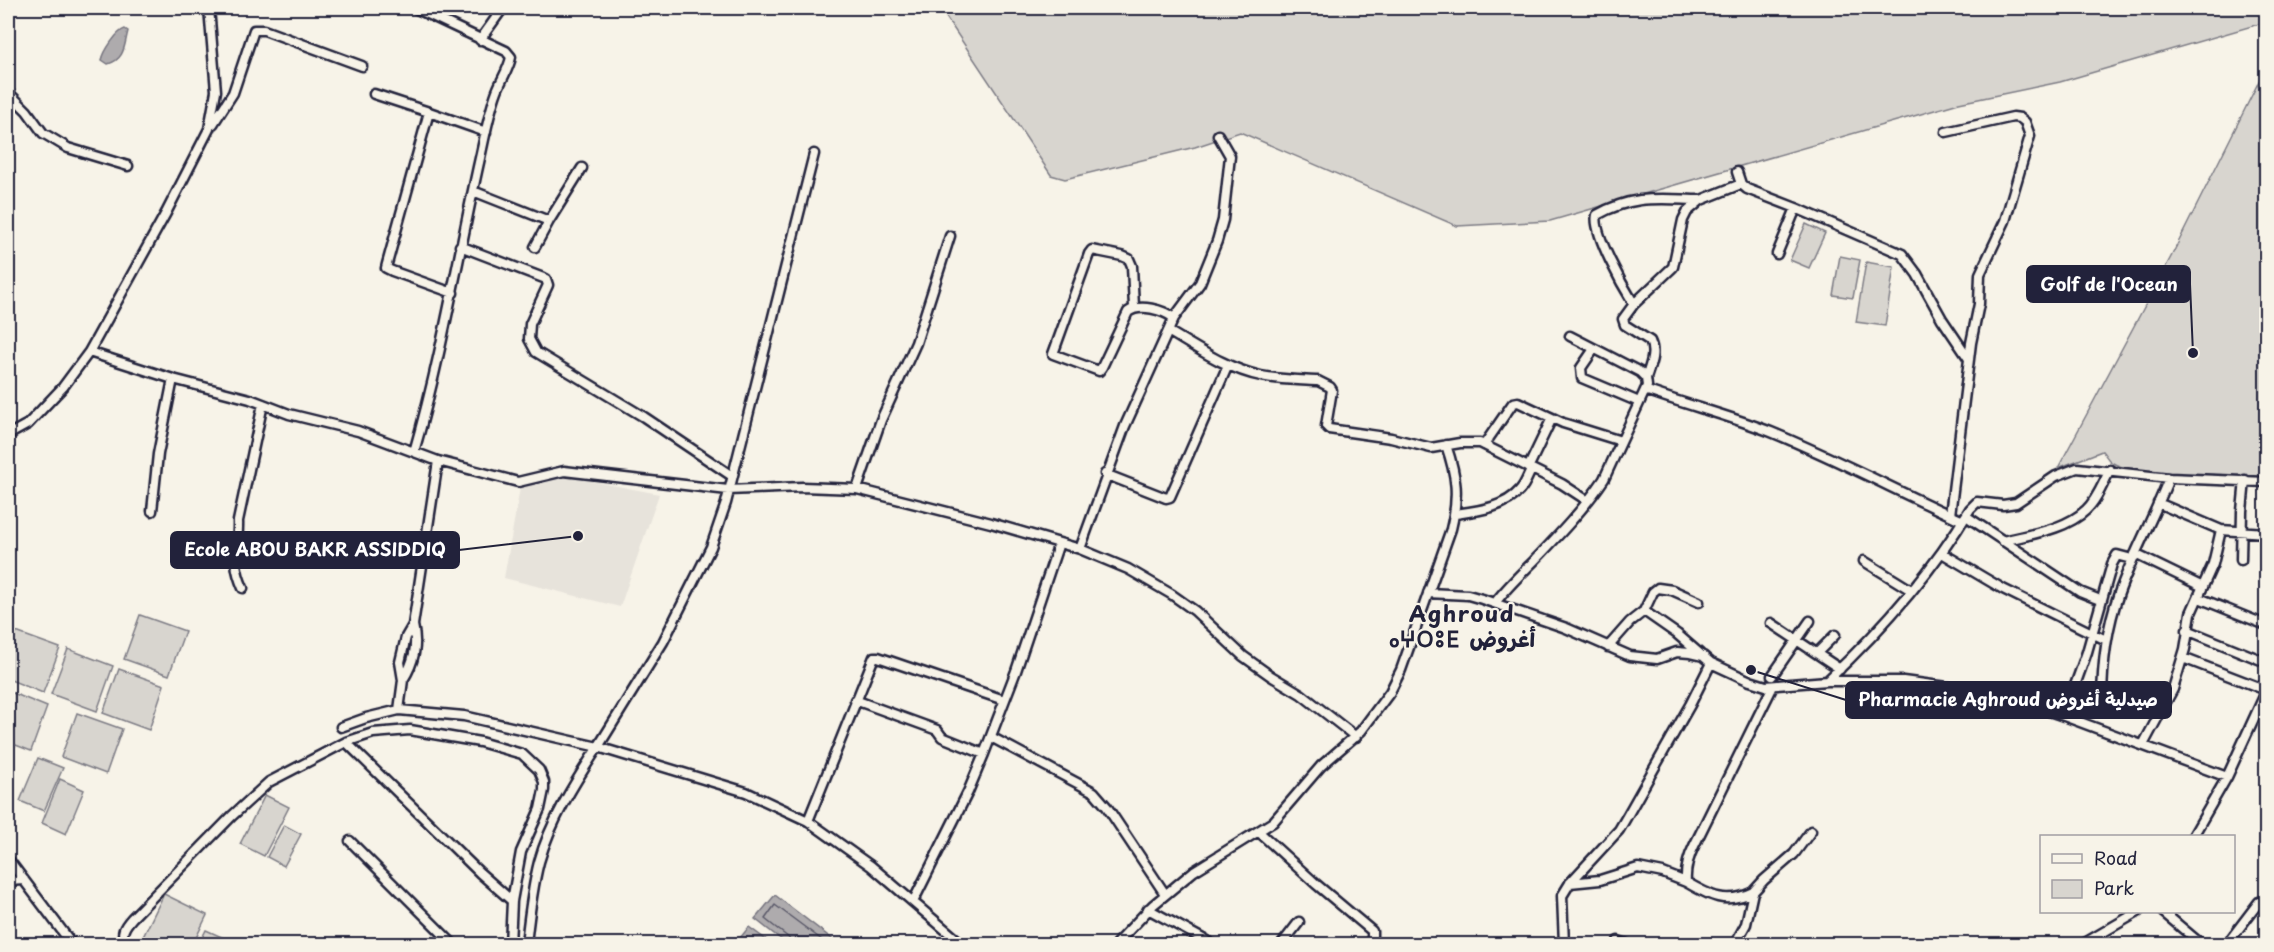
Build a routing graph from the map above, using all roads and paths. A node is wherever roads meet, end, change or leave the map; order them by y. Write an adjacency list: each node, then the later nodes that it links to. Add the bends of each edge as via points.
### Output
1 (209, 8): 10 (street, via 216,91)
2 (415, 8): 4 (street)
3 (503, 8): 5 (street)
4 (433, 11): 5 (street)
5 (480, 40): 11 (street, via 511,57 496,92)
6 (362, 66): 10 (street, via 264,30 254,30 233,93)
7 (8, 92): 15 (street, via 43,133 68,148)
8 (374, 94): 9 (street)
9 (429, 112): 11 (street); 27 (street, via 386,268)
10 (209, 129): 34 (street)
11 (486, 132): 19 (street)
12 (1946, 132): 35 (street, via 2013,117 2025,122 2030,136 2005,221 1980,274)
13 (1218, 135): 30 (street, via 1230,156 1222,226 1200,283)
14 (814, 154): 52 (street)
15 (128, 166)
16 (582, 168): 22 (street)
17 (1737, 172): 18 (street)
18 (1741, 184): 20 (street); 21 (street)
19 (473, 191): 22 (street); 24 (street)
20 (1701, 200): 28 (street, via 1683,220 1673,267); 28 (street, via 1638,199 1616,204 1597,215 1596,227)
21 (1796, 208): 26 (street); 35 (street, via 1902,254)
22 (549, 221): 25 (street)
23 (950, 236): 56 (street, via 916,343 881,420)
24 (460, 246): 27 (street); 52 (street, via 546,279 548,285 530,324 529,339 536,352)
25 (535, 247)
26 (1777, 254)
27 (453, 293): 47 (street)
28 (1634, 304): 37 (street, via 1623,322 1653,344)
29 (1134, 308): 29 (street, via 1128,312 1099,371 1053,354 1092,250 1129,259); 30 (street, via 1165,311)
30 (1174, 318): 31 (street)
31 (1168, 330): 36 (street); 51 (street)
32 (1570, 336): 33 (street)
33 (1594, 349): 37 (street); 40 (street, via 1581,368 1582,378)
34 (89, 352): 38 (street); 43 (street, via 28,424)
35 (1969, 359): 62 (street)
36 (1227, 365): 45 (street, via 1261,376 1326,384 1332,390 1326,426 1329,429 1431,448); 51 (street, via 1170,497)
37 (1646, 378): 39 (street)
38 (173, 379): 41 (street); 60 (street)
39 (1645, 390): 40 (street); 62 (street, via 1780,436)
40 (1639, 402): 44 (street)
41 (262, 404): 47 (street, via 358,431); 75 (street, via 234,559)
42 (1552, 418): 44 (street); 46 (street, via 1513,403); 49 (street)
43 (8, 435)
44 (1621, 441): 58 (street, via 1604,479)
45 (1446, 445): 46 (street); 61 (street, via 1457,488)
46 (1484, 445): 49 (street)
47 (414, 452): 48 (street)
48 (438, 461): 57 (street, via 518,482 564,471); 105 (street, via 413,625 400,662 403,680)
49 (1530, 469): 58 (street); 61 (street, via 1520,490 1510,498 1480,510)
50 (2109, 470): 53 (street); 63 (street, via 2067,471 2016,503 1977,502); 67 (street, via 2086,510 2062,524)
51 (1105, 474): 69 (street)
52 (732, 476): 57 (street)
53 (2169, 478): 54 (street); 59 (street)
54 (2246, 480): 55 (street); 65 (street)
55 (2266, 482)
56 (857, 489): 57 (street); 68 (street)
57 (728, 490): 112 (street, via 711,547 663,642)
58 (1588, 501): 81 (street)
59 (2158, 503): 64 (street); 71 (street)
60 (152, 510)
61 (1455, 514): 77 (street)
62 (1950, 515): 63 (street)
63 (1965, 518): 67 (street); 70 (street)
64 (2221, 530): 65 (street); 74 (street)
65 (2241, 531): 66 (street); 72 (street)
66 (2266, 533)
67 (2003, 541): 79 (street, via 2080,592)
68 (1059, 543): 69 (street); 103 (street)
69 (1080, 549): 109 (street, via 1128,569 1171,594 1243,656)
70 (1942, 553): 76 (street); 87 (street, via 2003,589)
71 (2134, 556): 74 (street); 79 (street, via 2115,557); 90 (street)
72 (2241, 560)
73 (1864, 561): 76 (street)
74 (2203, 587): 78 (street)
75 (243, 588)
76 (1911, 590): 97 (street)
77 (1428, 593): 81 (street, via 1468,595); 109 (street, via 1390,692)
78 (2199, 598): 85 (street); 86 (street)
79 (2100, 600): 87 (street)
80 (1699, 602): 82 (street, via 1658,588)
81 (1495, 603): 91 (street)
82 (1644, 611): 91 (street); 93 (street)
83 (1810, 621): 89 (street)
84 (1771, 623): 89 (street)
85 (2266, 625)
86 (2187, 630): 94 (street); 95 (street)
87 (2092, 632): 90 (street); 106 (street)
88 (1835, 635): 92 (street)
89 (1797, 639): 92 (street); 98 (street)
90 (2106, 640): 104 (street)
91 (1608, 647): 93 (street, via 1649,658 1682,652)
92 (1818, 652): 97 (street)
93 (1703, 656): 96 (street)
94 (2183, 657): 101 (street); 111 (street, via 2173,689)
95 (2266, 662)
96 (1711, 663): 100 (street, via 1750,681); 124 (street, via 1619,830)
97 (1840, 669): 99 (street)
98 (1772, 676)
99 (1827, 681): 100 (street); 106 (street, via 1903,681 1958,687 2011,697)
100 (1773, 686): 123 (street, via 1694,846)
101 (2266, 691): 114 (street)
102 (855, 700): 103 (street, via 871,661 878,657); 113 (street, via 937,730 942,737); 115 (street)
103 (1004, 700): 108 (street)
104 (2102, 703)
105 (399, 710): 107 (street); 112 (street, via 464,716)
106 (2064, 716): 111 (street)
107 (341, 727)
108 (991, 737): 113 (street); 126 (street, via 1094,792)
109 (1356, 737): 117 (street, via 1321,766 1273,822)
110 (346, 742): 127 (street); 127 (street, via 373,733 410,730 522,754 539,770 544,790 521,852); 137 (street, via 269,782 232,816 124,926)
111 (2143, 745): 114 (street)
112 (598, 747): 115 (street, via 746,792); 140 (street, via 543,851 533,885)
113 (984, 754): 128 (street)
114 (2227, 777): 118 (street)
115 (808, 821): 128 (street, via 872,866)
116 (1811, 831): 125 (street, via 1794,854)
117 (1259, 832): 126 (street, via 1225,850); 145 (street, via 1372,931)
118 (2194, 835)
119 (350, 841): 138 (street)
120 (8, 859): 121 (street)
121 (24, 879): 122 (street); 134 (street)
122 (8, 881)
123 (1686, 882): 124 (street, via 1638,868 1600,880); 125 (street, via 1709,896 1726,899 1740,899)
124 (1570, 883): 146 (street, via 1562,897)
125 (1753, 892): 148 (street, via 1746,924)
126 (1165, 894): 130 (street)
127 (513, 901): 139 (street)
128 (913, 902): 141 (street)
129 (2259, 902): 151 (street)
130 (1148, 909): 142 (street); 143 (street)
131 (2136, 913): 149 (street)
132 (2164, 913): 150 (street)
133 (1299, 922): 144 (street)
134 (66, 940): 136 (street)
135 (1618, 941): 147 (street)
136 (72, 945)
137 (126, 945)
138 (453, 945)
139 (510, 945)
140 (526, 945)
141 (962, 945)
142 (1116, 945)
143 (1212, 945)
144 (1282, 945)
145 (1368, 945)
146 (1564, 945)
147 (1627, 945)
148 (1735, 945)
149 (2083, 945)
150 (2201, 945)
151 (2227, 945)

